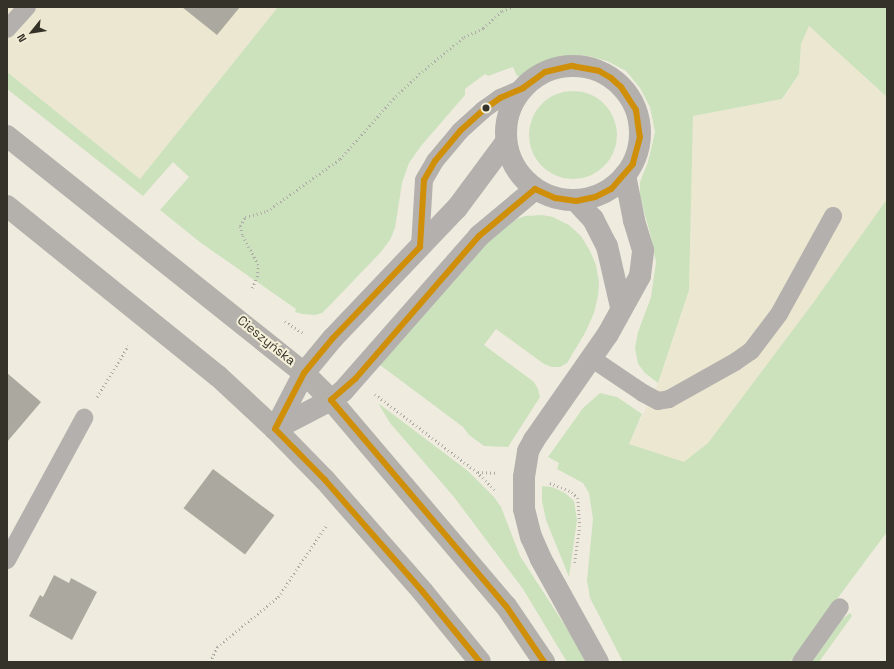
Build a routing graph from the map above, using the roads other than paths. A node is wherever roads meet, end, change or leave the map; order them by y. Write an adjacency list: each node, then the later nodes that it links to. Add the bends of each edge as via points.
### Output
1 (27, 7): 2 (lane)
2 (7, 29)
3 (523, 88): 5 (street, via 512,104 506,123); 6 (street, via 545,72 565,67 585,67 611,78 629,98 636,110 639,124 638,151); 11 (lane, via 500,98 483,110 460,130 435,161 424,180)
4 (7, 136): 14 (main road, Cieszyńska)
5 (506, 142): 7 (street, via 514,166); 11 (street, via 457,208)
6 (625, 175): 8 (street, via 606,192); 12 (street, via 643,250 640,276)
7 (535, 189): 8 (street, via 555,198); 15 (street, via 479,236 355,379)
8 (576, 201): 12 (street, via 593,219 607,246)
9 (7, 206): 17 (main road, via 218,376)
10 (833, 216): 13 (lane, via 779,314 751,351 735,362 669,399 658,401)
11 (420, 247): 14 (street)
12 (621, 307): 13 (street, via 608,334)
13 (591, 358): 22 (street, via 528,451 523,498 527,524 539,553)
14 (304, 373): 15 (main road, Cieszyńska); 17 (street)
15 (331, 400): 17 (street); 21 (main road, Cieszyńska, via 506,606)
16 (84, 418): 18 (lane)
17 (275, 428): 20 (main road, via 326,480)
18 (7, 560)
19 (840, 607): 23 (lane)
20 (480, 662)
21 (544, 662)
22 (598, 662)
23 (801, 662)

